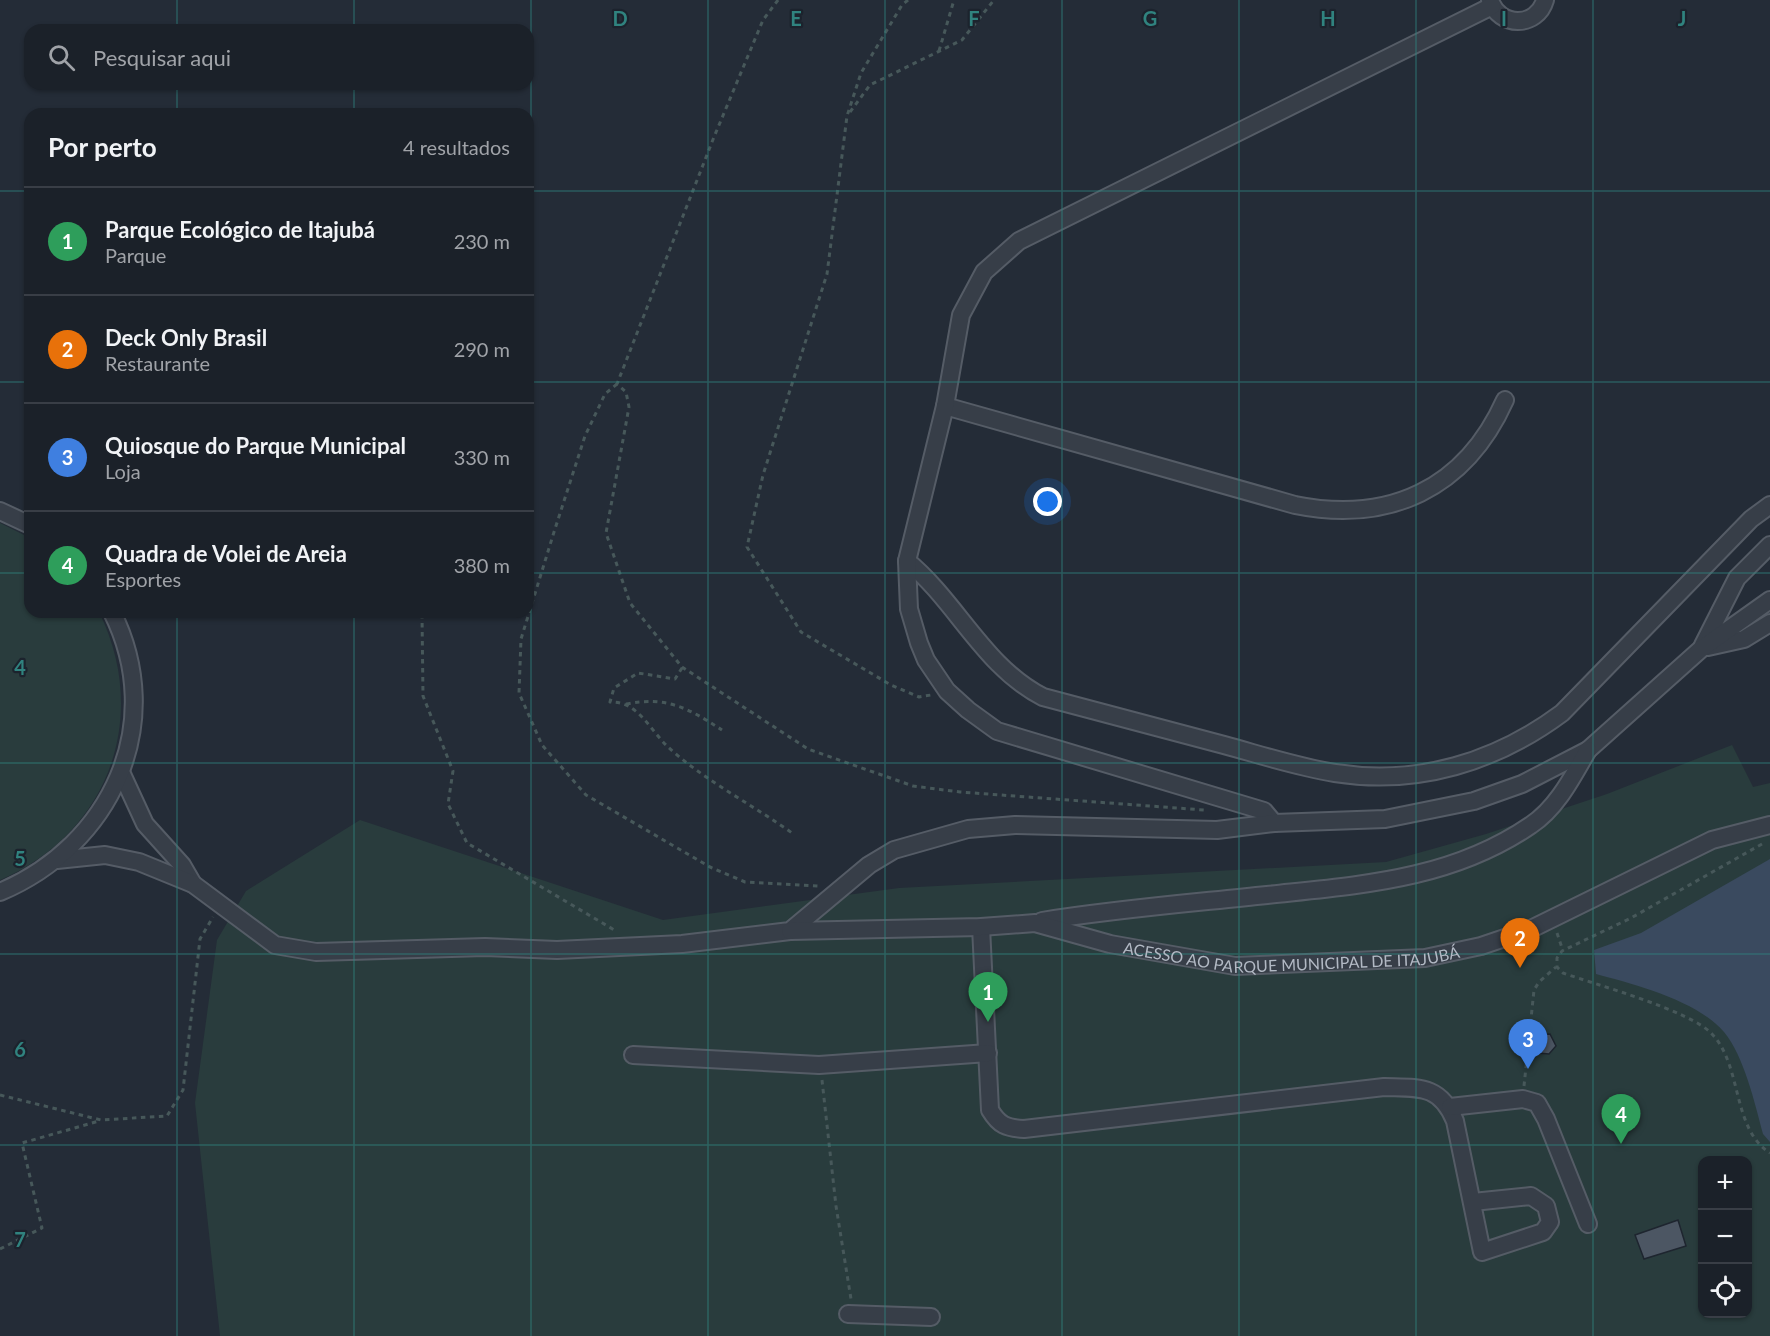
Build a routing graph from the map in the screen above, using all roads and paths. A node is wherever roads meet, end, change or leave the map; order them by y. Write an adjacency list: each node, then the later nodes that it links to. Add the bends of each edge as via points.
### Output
1 (778, 0): 9 (path, via 763,21 714,137)
2 (908, 0): 8 (path, via 861,73)
3 (954, 0): 7 (path)
4 (994, 0): 7 (path, via 962,40)
5 (1545, 0): 6 (street, via 1534,17 1518,22 1503,18)
6 (1491, 3): 11 (street, via 1006,250 984,272 961,315)
7 (939, 51): 8 (path, via 870,85)
8 (847, 116): 25 (path, via 827,274 764,475 747,547 801,632 919,698)
9 (617, 384): 17 (path, via 605,394 585,436); 24 (path, via 626,392 629,407 606,533 630,603)
10 (1505, 400): 11 (street, via 1482,442 1453,473 1408,498 1352,510 1294,505)
11 (945, 406): 16 (street)
12 (1770, 505): 16 (street, via 1751,519 1562,713 1542,728 1496,753 1451,768 1405,776 1358,776 1311,769 1043,697 999,666 931,581)
13 (0, 512): 14 (street)
14 (24, 522)
15 (1770, 545): 23 (street, via 1737,578)
16 (907, 561): 25 (street, via 912,625 926,660)
17 (534, 598)
18 (1770, 600): 23 (street)
19 (114, 618): 29 (street, via 124,643 132,686 131,730)
20 (422, 618): 43 (path, via 423,696 453,771 447,804 467,843)
21 (528, 618): 37 (path, via 521,639 519,693 542,745 586,795 710,867 745,882)
22 (1770, 623): 23 (street, via 1744,639)
23 (1701, 648): 28 (street)
24 (682, 667): 26 (path, via 675,679 638,673 622,681 614,688 610,702); 30 (path, via 808,749 913,786)
25 (947, 691): 31 (street, via 997,731 1264,811)
26 (626, 704): 27 (path, via 662,702 688,708); 33 (path, via 667,746 699,771)
27 (722, 730)
28 (1588, 750): 31 (street, via 1522,784 1474,801 1385,819); 40 (street, via 1568,787 1533,825 1472,858 1390,882 1094,913)
29 (121, 772): 35 (street, via 88,829); 36 (street, via 145,824 182,865)
30 (1215, 811)
31 (1274, 823): 37 (street, via 1216,830 1015,825 968,829 894,850)
32 (1770, 825): 40 (street, ACESSO AO PARQUE MUNICIPAL DE ITAJUBÁ, via 1712,840 1531,929 1481,946 1425,958 1235,966 1110,944)
33 (792, 833)
34 (1770, 840): 44 (path, via 1631,918 1562,951)
35 (57, 860): 36 (street, via 89,855 122,857); 38 (street)
36 (193, 884): 39 (street, ACESSO AO PARQUE MUNICIPAL DE ITAJUBÁ)
37 (839, 889): 42 (street)
38 (0, 892)
39 (220, 905): 43 (street, ACESSO AO PARQUE MUNICIPAL DE ITAJUBÁ, via 275,945 316,952); 51 (path, via 200,939 183,1090 167,1116)
40 (1035, 923): 41 (street, ACESSO AO PARQUE MUNICIPAL DE ITAJUBÁ)
41 (981, 927): 42 (street, ACESSO AO PARQUE MUNICIPAL DE ITAJUBÁ); 45 (street)
42 (790, 931): 43 (street, ACESSO AO PARQUE MUNICIPAL DE ITAJUBÁ)
43 (644, 946)
44 (1557, 967): 49 (path, via 1534,990); 52 (path, via 1563,973 1690,1018 1711,1033 1726,1057 1749,1128 1758,1146)
45 (988, 1053): 47 (street); 50 (street, via 990,1110 998,1122 1009,1128 1384,1087 1427,1089)
46 (633, 1055): 47 (street)
47 (819, 1065): 56 (path, via 851,1298)
48 (0, 1095): 51 (path)
49 (1523, 1100): 50 (street); 54 (street, via 1537,1103 1546,1119)
50 (1450, 1107): 53 (street)
51 (101, 1120): 55 (path, via 22,1143 42,1228)
52 (1770, 1153)
53 (1473, 1202): 53 (street, via 1482,1252 1543,1232 1550,1222 1546,1206 1531,1196)
54 (1588, 1224)
55 (0, 1249)
56 (848, 1314): 57 (street)
57 (931, 1317)

